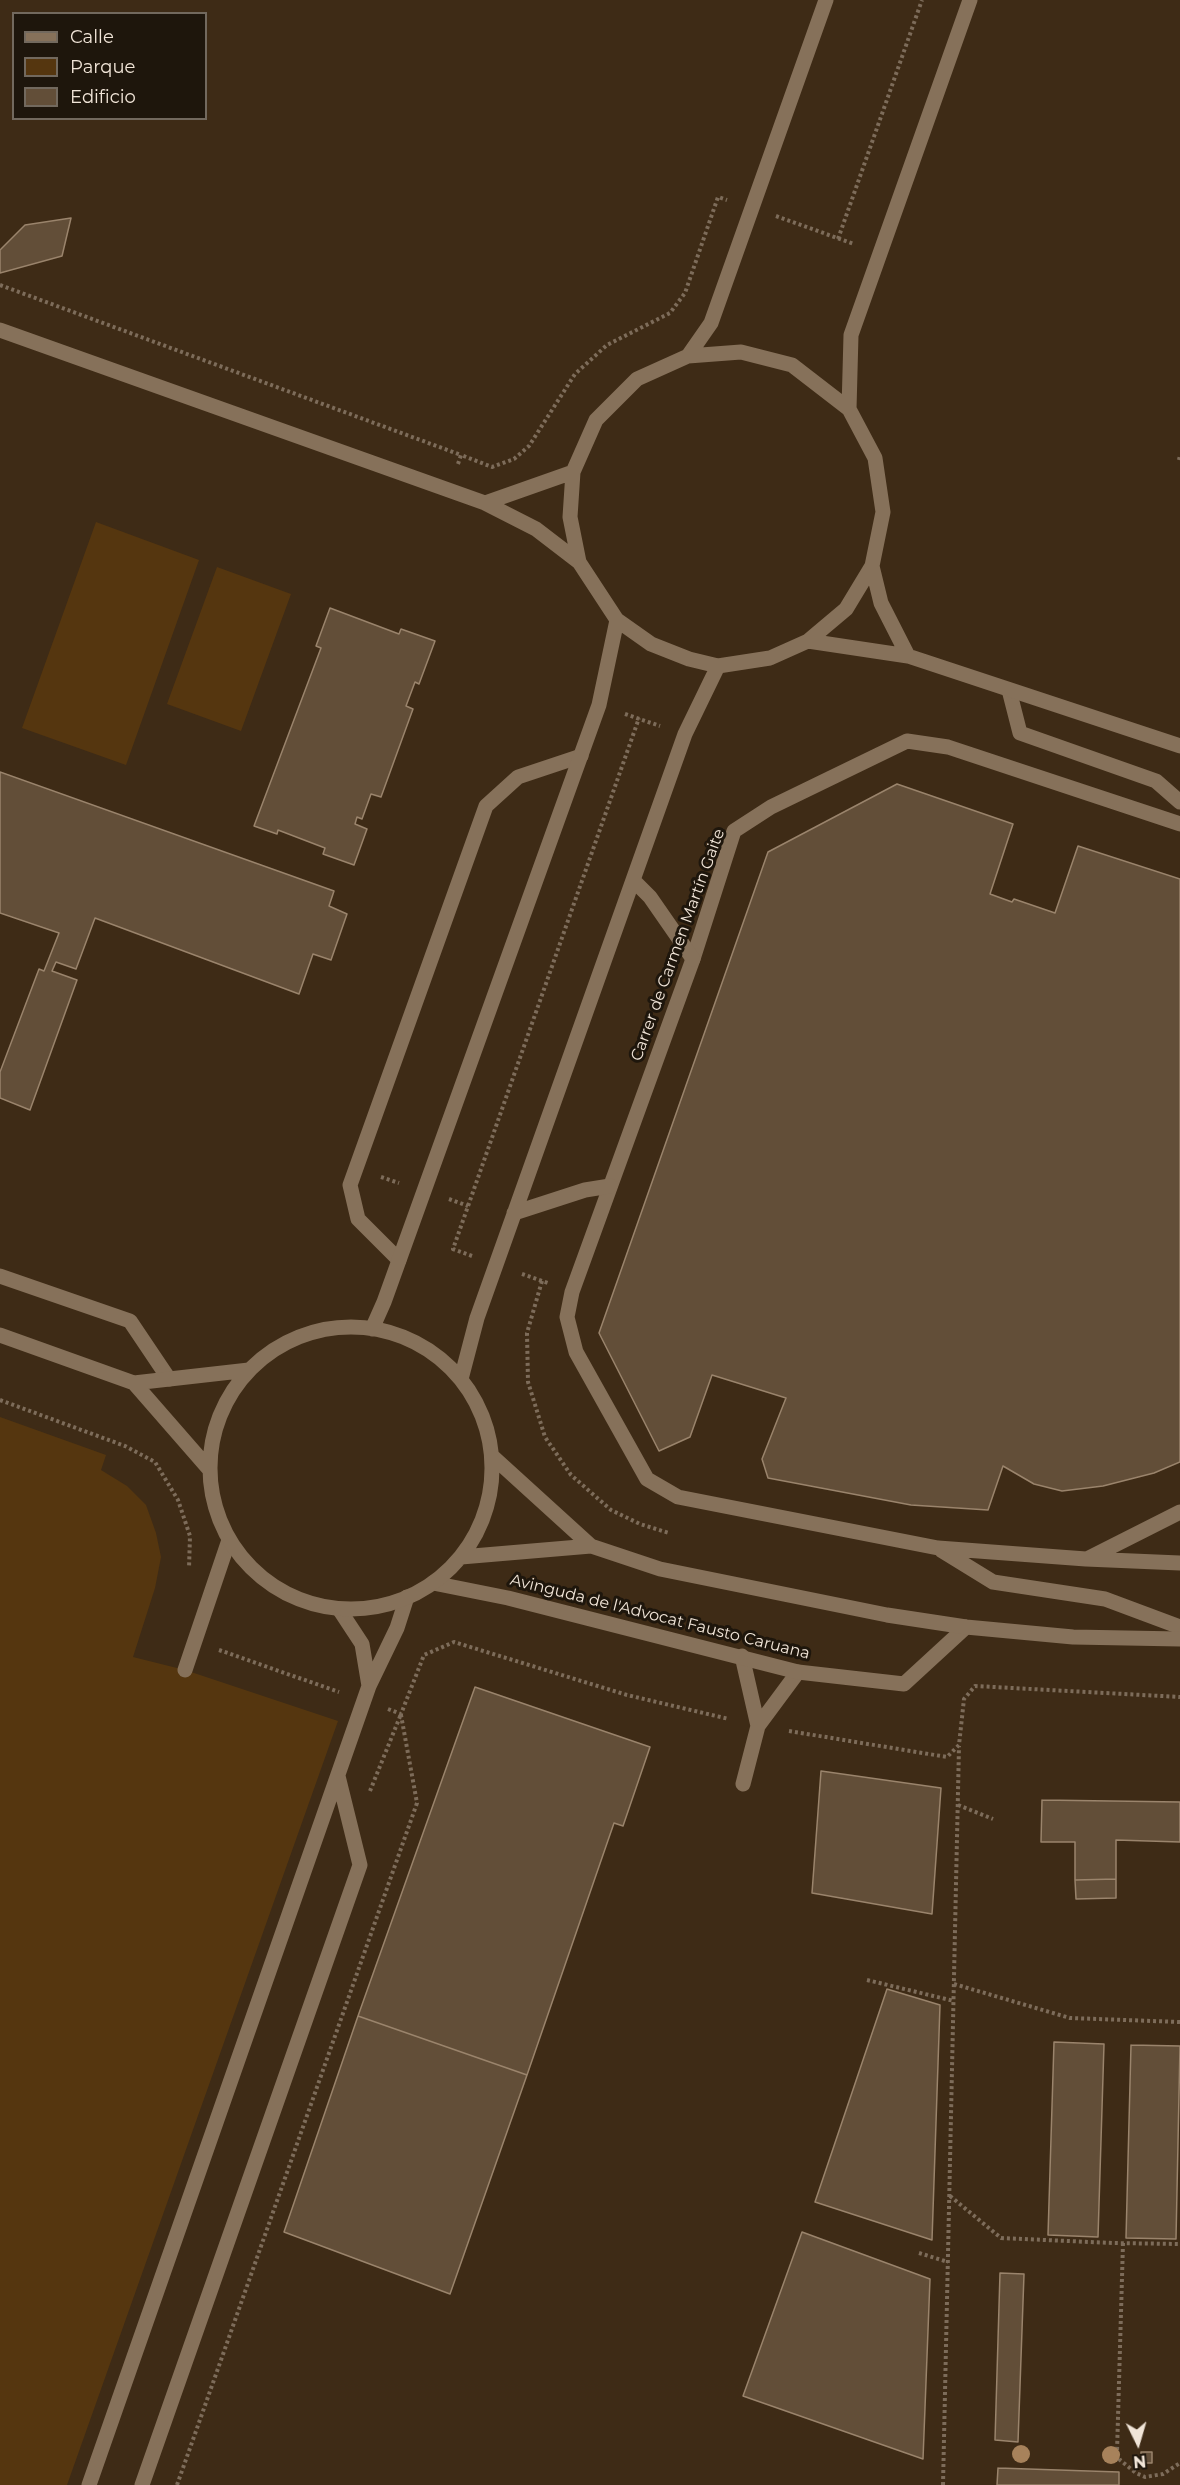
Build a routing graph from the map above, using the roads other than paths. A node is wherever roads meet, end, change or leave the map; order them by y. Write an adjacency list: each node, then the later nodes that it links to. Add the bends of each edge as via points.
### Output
1 (826, 0): 4 (street, via 711,322)
2 (970, 0): 5 (street, via 851,335)
3 (0, 330): 7 (street)
4 (688, 356): 5 (street, via 741,352 792,365); 6 (street, via 637,379 596,420)
5 (849, 409): 9 (street, via 875,458 883,512)
6 (573, 472): 7 (street); 8 (street, via 570,517)
7 (485, 503): 8 (street, via 536,529)
8 (579, 562): 10 (street)
9 (872, 566): 11 (street, via 846,609); 12 (street, via 881,603)
10 (617, 620): 13 (street, via 651,644); 16 (street, via 598,705)
11 (808, 641): 12 (street); 13 (street, via 770,658)
12 (908, 656): 14 (street)
13 (717, 666): 19 (street, via 685,735)
14 (1009, 690): 15 (street); 17 (street, via 1020,733 1156,781)
15 (1180, 746)
16 (581, 756): 23 (street); 23 (street, via 518,777 486,806 474,839 350,1185 358,1219)
17 (1180, 802)
18 (1180, 824): 20 (street, Carrer de Carmen Martín Gaite, via 948,747 907,741 771,807 734,831)
19 (633, 880): 20 (street, via 650,897); 22 (street)
20 (693, 959): 21 (street, Carrer de Carmen Martín Gaite)
21 (610, 1186): 22 (street); 36 (street, Carrer de Carmen Martín Gaite, via 572,1292 567,1317 576,1352 647,1479 678,1497)
22 (514, 1213): 29 (street, via 477,1318)
23 (399, 1260): 25 (street)
24 (0, 1276): 28 (street, via 130,1321)
25 (372, 1329): 27 (street, via 326,1328 300,1336 269,1352); 29 (street, via 416,1342 440,1357)
26 (0, 1335): 30 (street)
27 (249, 1370): 28 (street); 32 (street, via 231,1392 219,1416)
28 (169, 1379): 30 (street)
29 (461, 1379): 31 (street, via 485,1420)
30 (134, 1383): 32 (street)
31 (492, 1456): 35 (street, Avinguda de l'Advocat Fausto Caruana); 37 (street, via 493,1478 484,1515)
32 (209, 1469): 34 (street, via 214,1506)
33 (1180, 1512): 38 (street)
34 (229, 1540): 42 (street, via 247,1564 276,1587 310,1603); 47 (street)
35 (591, 1546): 37 (street, Avinguda de l'Advocat Fausto Caruana); 43 (street, Avinguda de l'Advocat Fausto Caruana, via 660,1569)
36 (938, 1548): 38 (street); 44 (street, via 993,1582 1105,1599)
37 (461, 1557): 40 (street)
38 (1086, 1559): 39 (street)
39 (1180, 1563)
40 (433, 1583): 41 (street); 46 (street, Avinguda de l'Advocat Fausto Caruana)
41 (407, 1597): 42 (street, via 377,1606); 49 (street)
42 (339, 1609): 49 (street, via 362,1644)
43 (966, 1627): 45 (street, Avinguda de l'Advocat Fausto Caruana, via 1073,1637); 48 (street, Avinguda de l'Advocat Fausto Caruana, via 904,1684)
44 (1180, 1628)
45 (1180, 1639)
46 (742, 1656): 48 (street, Avinguda de l'Advocat Fausto Caruana); 50 (street)
47 (185, 1670)
48 (798, 1672): 50 (street)
49 (367, 1693): 51 (street)
50 (758, 1726): 52 (street)
51 (338, 1776): 53 (street); 54 (street, via 360,1865)
52 (743, 1784)
53 (89, 2485)
54 (142, 2485)

